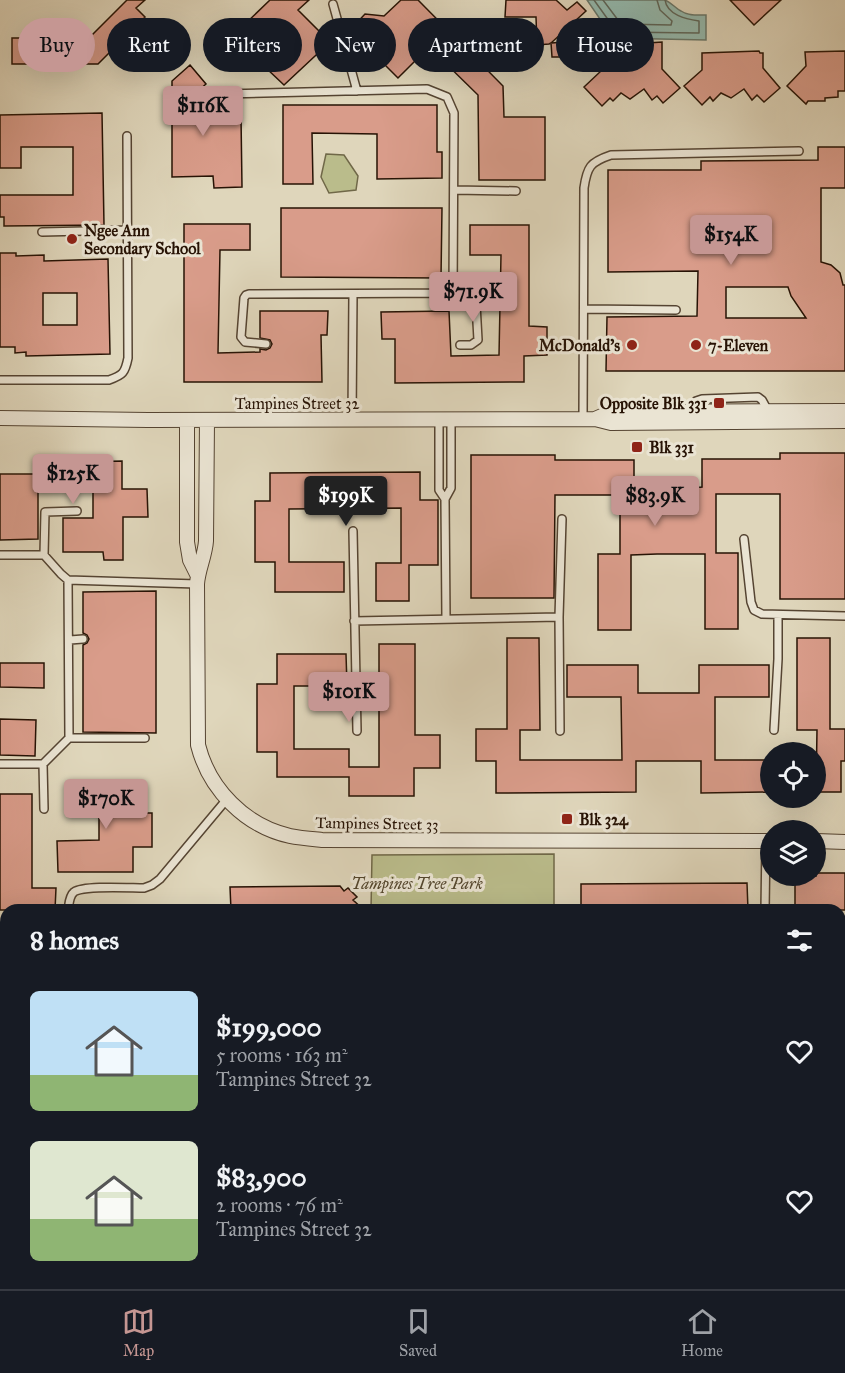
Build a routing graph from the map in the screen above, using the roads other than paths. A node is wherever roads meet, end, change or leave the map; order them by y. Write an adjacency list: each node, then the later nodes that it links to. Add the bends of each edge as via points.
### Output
1 (333, 4): 2 (lane)
2 (357, 91): 3 (lane); 6 (lane, via 427,89 447,97 454,113)
3 (225, 94)
4 (127, 136): 8 (lane)
5 (799, 152): 12 (lane, via 623,154 598,159 587,172 584,188)
6 (454, 190): 7 (lane); 10 (lane)
7 (516, 191)
8 (127, 231): 9 (lane); 16 (lane, via 125,371 109,380)
9 (42, 232)
10 (453, 293): 11 (lane); 15 (lane, via 470,297 476,304 478,340)
11 (353, 294): 14 (lane, via 246,295 241,337 244,342); 19 (lane)
12 (584, 309): 13 (lane); 21 (lane)
13 (676, 310)
14 (266, 344)
15 (460, 345)
16 (0, 380)
17 (845, 411): 21 (street, Tampines Street 32, via 611,412)
18 (0, 418): 22 (street, Tampines Street 32)
19 (352, 419): 20 (street, Tampines Street 32); 23 (street, Tampines Street 32)
20 (445, 419): 21 (street, Tampines Street 32); 25 (lane, via 451,488); 25 (lane, via 439,490)
21 (589, 419): 24 (street, Tampines Street 32, via 611,423)
22 (187, 420): 23 (street, Tampines Street 32); 32 (street, Tampines Street 33, via 187,542)
23 (207, 420): 32 (street, Tampines Street 33, via 206,541)
24 (845, 421)
25 (445, 499): 37 (lane)
26 (77, 511): 31 (lane, via 45,512)
27 (562, 519): 36 (lane)
28 (353, 531): 38 (lane)
29 (744, 539): 34 (lane, via 754,610)
30 (0, 555): 31 (lane)
31 (44, 555): 33 (lane)
32 (197, 579): 33 (lane); 48 (street, Tampines Street 33, via 198,745 207,771)
33 (68, 580): 40 (lane)
34 (778, 615): 35 (lane); 41 (lane)
35 (845, 616)
36 (559, 617): 37 (lane); 43 (lane)
37 (446, 619): 38 (lane)
38 (354, 621): 42 (lane)
39 (83, 639): 40 (lane)
40 (70, 640): 44 (lane)
41 (774, 730)
42 (357, 731)
43 (560, 731)
44 (69, 738): 45 (lane); 47 (lane)
45 (145, 738)
46 (0, 764): 47 (lane)
47 (43, 764): 49 (lane)
48 (227, 799): 50 (street, Tampines Street 33, via 260,825 289,836 322,840); 54 (lane, via 152,885 86,888 75,892)
49 (44, 809)
50 (760, 841)
51 (826, 841): 52 (street)
52 (845, 842)
53 (766, 886): 55 (lane)
54 (69, 904)
55 (765, 904)

